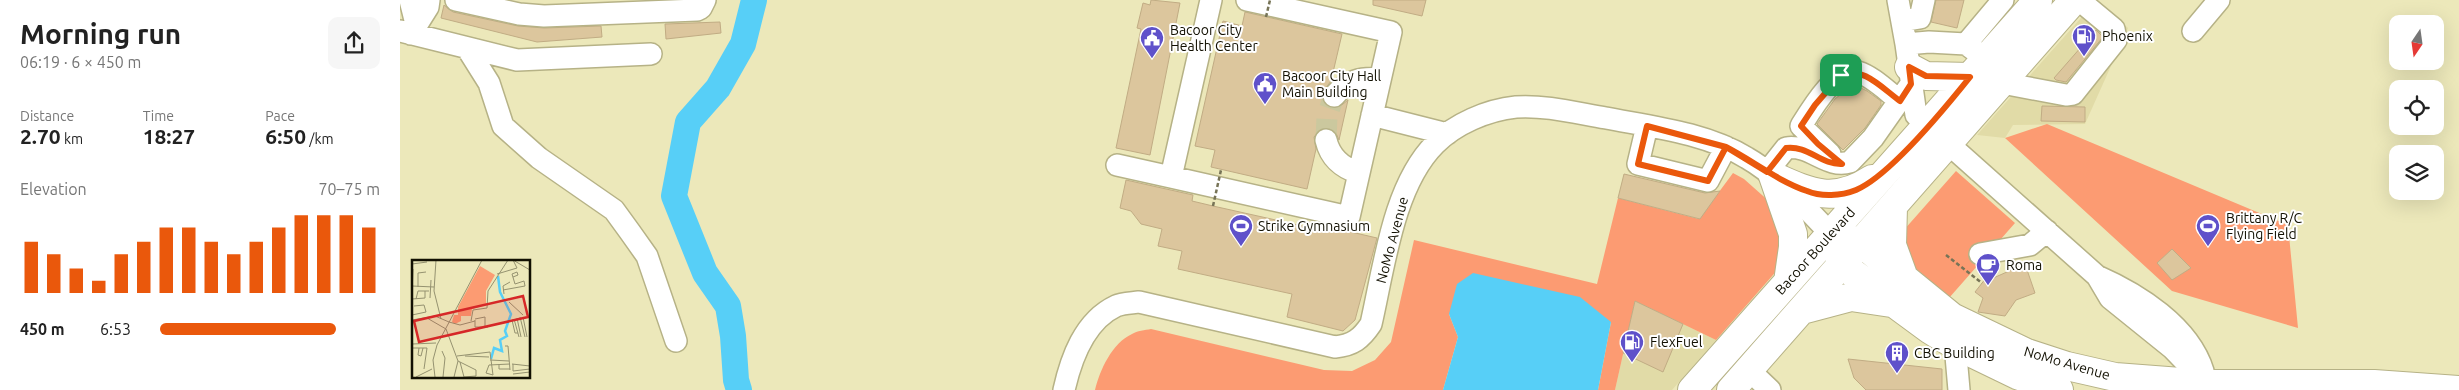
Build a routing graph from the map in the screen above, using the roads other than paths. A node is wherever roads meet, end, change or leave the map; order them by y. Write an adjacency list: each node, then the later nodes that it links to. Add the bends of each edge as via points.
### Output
1 (410, 0): 20 (street)
2 (429, 0): 20 (street, via 428,7)
3 (456, 0): 13 (street)
4 (1210, 0): 41 (street)
5 (1247, 0): 18 (street)
6 (1898, 0): 19 (street)
7 (1924, 0): 19 (street, via 1920,18)
8 (2003, 0): 24 (street)
9 (2074, 0): 27 (main road, Bacoor Boulevard)
10 (2079, 0): 27 (street, via 2114,29 2116,40 2073,94)
11 (2219, 0): 21 (street)
12 (2031, 2): 24 (main road, Bacoor Boulevard)
13 (487, 3): 17 (street, via 519,14)
14 (703, 4): 15 (street)
15 (651, 6): 16 (street)
16 (595, 7): 17 (street)
17 (544, 8)
18 (1275, 11): 26 (street, via 1391,32)
19 (1902, 21): 25 (street)
20 (409, 30): 22 (street)
21 (2193, 31)
22 (467, 48): 23 (street, via 516,60); 53 (street, via 489,82 503,126 539,158 614,210 630,232 647,256)
23 (651, 54)
24 (1974, 60): 25 (main road, via 1926,76); 31 (main road, Bacoor Boulevard)
25 (1907, 74): 31 (street, via 1916,116); 36 (street, via 1874,138 1856,157); 36 (street, via 1848,72 1836,79 1801,126)
26 (1380, 79): 28 (street, via 1356,79); 29 (street)
27 (2002, 83): 34 (main road, Bacoor Boulevard)
28 (1334, 96)
29 (1370, 122): 32 (street); 39 (street)
30 (1647, 126): 32 (street, NoMo Avenue, via 1559,110 1515,107 1480,116); 35 (street, NoMo Avenue); 35 (street, via 1638,164 1708,181)
31 (1927, 126): 34 (street); 38 (main road, Bacoor Boulevard)
32 (1441, 139): 58 (street, NoMo Avenue, via 1416,169 1405,192 1371,324 1361,339 1348,346 1335,347 1139,302 1116,306 1098,319 1080,342 1068,370)
33 (1326, 140): 39 (street, via 1328,149 1338,162)
34 (1948, 144): 42 (main road, Bacoor Boulevard); 43 (street)
35 (1726, 147): 40 (street, NoMo Avenue)
36 (1842, 164): 40 (street, via 1831,163 1804,148 1793,147 1786,148)
37 (1116, 165): 41 (street)
38 (1884, 172): 40 (main road, via 1857,190 1841,194 1808,192); 44 (main road, Bacoor Boulevard)
39 (1359, 173): 41 (street, via 1349,217)
40 (1770, 174): 44 (street, NoMo Avenue); 49 (main road, via 1792,234)
41 (1171, 177)
42 (1893, 207): 45 (main road, Bacoor Boulevard); 48 (main road, via 1892,245)
43 (2047, 231): 46 (street, via 2030,244); 56 (street, via 2097,276 2110,298 2172,348)
44 (1831, 234): 45 (main road, NoMo Avenue); 47 (main road, NoMo Avenue); 49 (main road, Bacoor Boulevard)
45 (1861, 243): 47 (main road, Bacoor Boulevard); 48 (main road, NoMo Avenue)
46 (1980, 254)
47 (1842, 265): 50 (main road, NoMo Avenue); 51 (main road, Bacoor Boulevard)
48 (1904, 278): 52 (main road, NoMo Avenue)
49 (1788, 282): 59 (main road, Bacoor Boulevard)
50 (1895, 304): 51 (main road, via 1851,297); 54 (main road, NoMo Avenue)
51 (1802, 310): 55 (main road, Bacoor Boulevard)
52 (1952, 317): 54 (street); 56 (main road, NoMo Avenue, via 2027,353 2068,366 2115,377)
53 (676, 341)
54 (1955, 345): 62 (street); 63 (main road, NoMo Avenue, via 2017,375)
55 (1749, 370): 60 (main road, Bacoor Boulevard); 61 (street)
56 (2207, 384): 57 (main road, NoMo Avenue)
57 (2299, 388): 64 (main road, NoMo Avenue, via 2374,384)
58 (1064, 390)
59 (1692, 390)
60 (1731, 390)
61 (1770, 390)
62 (1960, 390)
63 (2059, 390)
64 (2458, 390)

